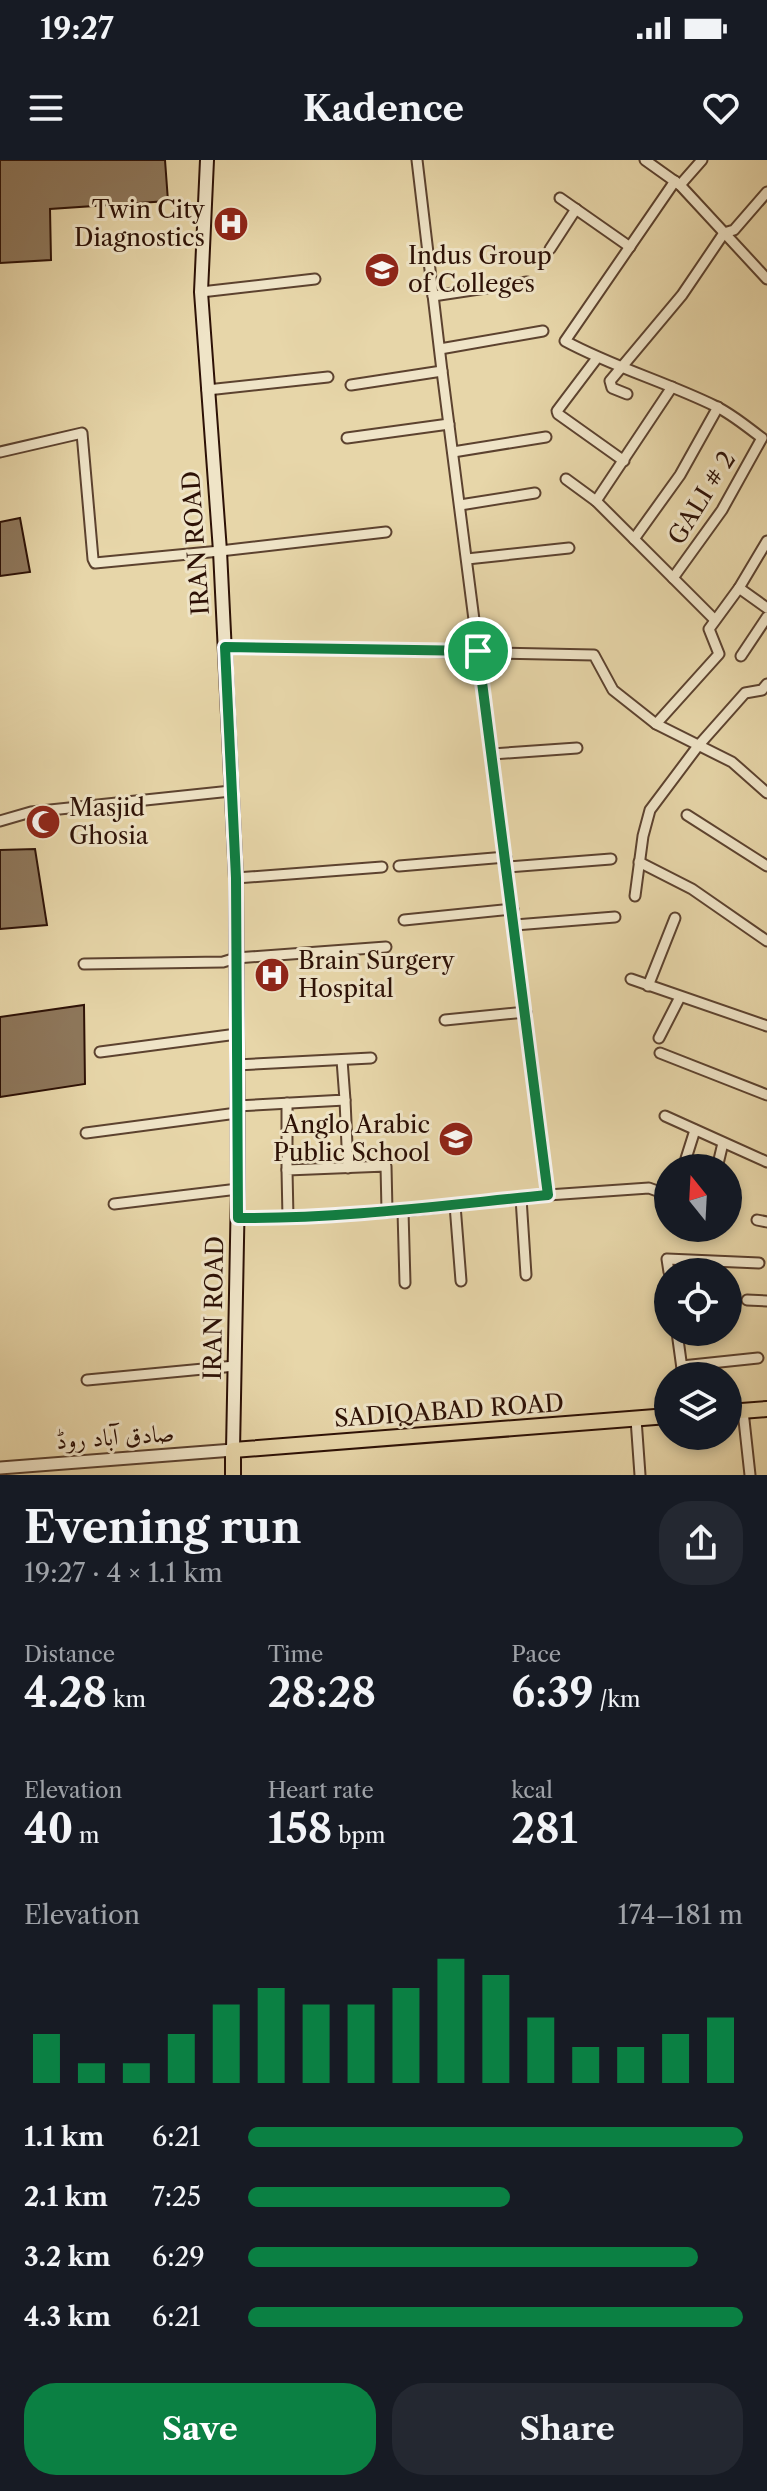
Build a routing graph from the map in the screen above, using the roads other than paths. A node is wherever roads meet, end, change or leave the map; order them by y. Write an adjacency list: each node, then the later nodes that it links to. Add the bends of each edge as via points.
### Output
1 (207, 160): 15 (main road, IRAN ROAD)
2 (417, 160): 16 (street)
3 (645, 160): 5 (street)
4 (702, 160): 5 (street)
5 (678, 183): 9 (street); 10 (street)
6 (767, 192): 9 (street, via 734,230)
7 (560, 198): 8 (street)
8 (576, 209): 10 (street); 11 (street)
9 (724, 233): 13 (street); 20 (street)
10 (630, 247): 19 (street, via 565,341)
11 (550, 249)
12 (315, 279): 15 (street)
13 (767, 279)
14 (527, 282): 16 (street)
15 (201, 292): 25 (main road, IRAN ROAD)
16 (433, 296): 18 (street)
17 (543, 331): 18 (street)
18 (440, 349): 21 (street)
19 (597, 358): 20 (street); 33 (street, via 557,411)
20 (623, 367): 24 (street); 26 (street, via 609,385)
21 (442, 371): 23 (street); 28 (street)
22 (328, 377): 25 (street)
23 (351, 385)
24 (672, 387): 27 (street); 33 (street)
25 (207, 390): 42 (main road, IRAN ROAD)
26 (627, 394)
27 (718, 407): 39 (street, via 680,475); 44 (street, GALI # 2, via 762,438 722,510)
28 (449, 424): 30 (street); 32 (street)
29 (546, 437): 32 (street)
30 (347, 438)
31 (0, 452): 42 (street, via 82,433 95,563)
32 (453, 452): 37 (street)
33 (624, 461): 36 (street)
34 (566, 479): 36 (street)
35 (535, 493): 37 (street)
36 (596, 501): 39 (street)
37 (460, 505): 43 (street)
38 (386, 532): 42 (street)
39 (634, 539): 44 (street)
40 (767, 541): 45 (street)
41 (569, 548): 43 (street)
42 (220, 551): 49 (main road, IRAN ROAD)
43 (467, 559): 50 (street)
44 (673, 578): 48 (street)
45 (739, 588): 46 (street); 48 (street)
46 (767, 608)
47 (767, 617): 51 (street)
48 (715, 620): 53 (street, via 709,629 719,654)
49 (225, 647): 50 (street); 57 (main road, IRAN ROAD)
50 (478, 651): 53 (street, via 594,655 613,690); 56 (street)
51 (741, 656)
52 (765, 689): 54 (street, via 745,693)
53 (656, 724): 54 (street)
54 (698, 746): 58 (street, via 732,762); 63 (street, via 650,810)
55 (577, 748): 56 (street)
56 (492, 754): 62 (street)
57 (231, 791): 60 (street, via 31,812); 67 (main road, IRAN ROAD)
58 (767, 793)
59 (687, 815): 65 (street)
60 (0, 821)
61 (611, 859): 62 (street)
62 (507, 862): 64 (street); 69 (street)
63 (639, 862): 68 (street); 74 (street, via 692,889)
64 (399, 866)
65 (767, 866)
66 (382, 867): 67 (street)
67 (236, 878): 76 (main road, IRAN ROAD)
68 (635, 896)
69 (513, 909): 72 (street); 73 (street)
70 (615, 917): 73 (street)
71 (675, 918): 79 (street)
72 (404, 920)
73 (515, 925): 81 (street)
74 (767, 941)
75 (386, 947): 76 (street)
76 (236, 958): 77 (street); 84 (main road, IRAN ROAD)
77 (84, 964)
78 (631, 979): 79 (street)
79 (648, 986): 80 (street)
80 (680, 997): 83 (street); 85 (street)
81 (526, 1012): 82 (street); 106 (street)
82 (445, 1020)
83 (767, 1026)
84 (237, 1034): 86 (street); 90 (main road, IRAN ROAD)
85 (659, 1038)
86 (100, 1052)
87 (660, 1053): 91 (street)
88 (371, 1058): 89 (street)
89 (342, 1060): 90 (street); 92 (street)
90 (237, 1065): 94 (main road, IRAN ROAD)
91 (767, 1095)
92 (345, 1100): 93 (street); 102 (street)
93 (287, 1103): 94 (street); 103 (street)
94 (237, 1109): 97 (street); 104 (main road, IRAN ROAD)
95 (665, 1116): 96 (street)
96 (695, 1130): 98 (street); 99 (street)
97 (86, 1133)
98 (723, 1143): 100 (street); 101 (street)
99 (687, 1154)
100 (720, 1154)
101 (767, 1162)
102 (348, 1168): 103 (street); 110 (street, via 386,1166)
103 (287, 1170): 113 (street)
104 (238, 1189): 108 (street); 112 (main road, IRAN ROAD)
105 (654, 1190): 106 (street)
106 (548, 1195): 107 (street)
107 (521, 1198): 109 (street); 116 (street)
108 (114, 1204)
109 (455, 1205): 111 (street); 117 (street)
110 (387, 1211): 111 (street); 113 (street)
111 (403, 1211): 118 (street)
112 (238, 1218): 113 (street); 123 (main road, IRAN ROAD)
113 (288, 1218)
114 (742, 1262): 115 (street)
115 (759, 1263)
116 (526, 1275)
117 (461, 1281)
118 (405, 1283)
119 (747, 1300): 120 (street)
120 (767, 1301)
121 (758, 1358): 122 (street)
122 (735, 1362)
123 (235, 1366): 124 (street); 130 (main road, IRAN ROAD)
124 (87, 1380)
125 (767, 1409): 126 (main road)
126 (742, 1411)
127 (654, 1417): 128 (main road, SADIQABAD ROAD)
128 (636, 1419): 130 (main road, SADIQABAD ROAD); 133 (street)
129 (742, 1438): 134 (street)
130 (233, 1450): 131 (street, صادق آباد روڈ); 132 (main road)
131 (0, 1468)
132 (233, 1475)
133 (640, 1475)
134 (750, 1475)

